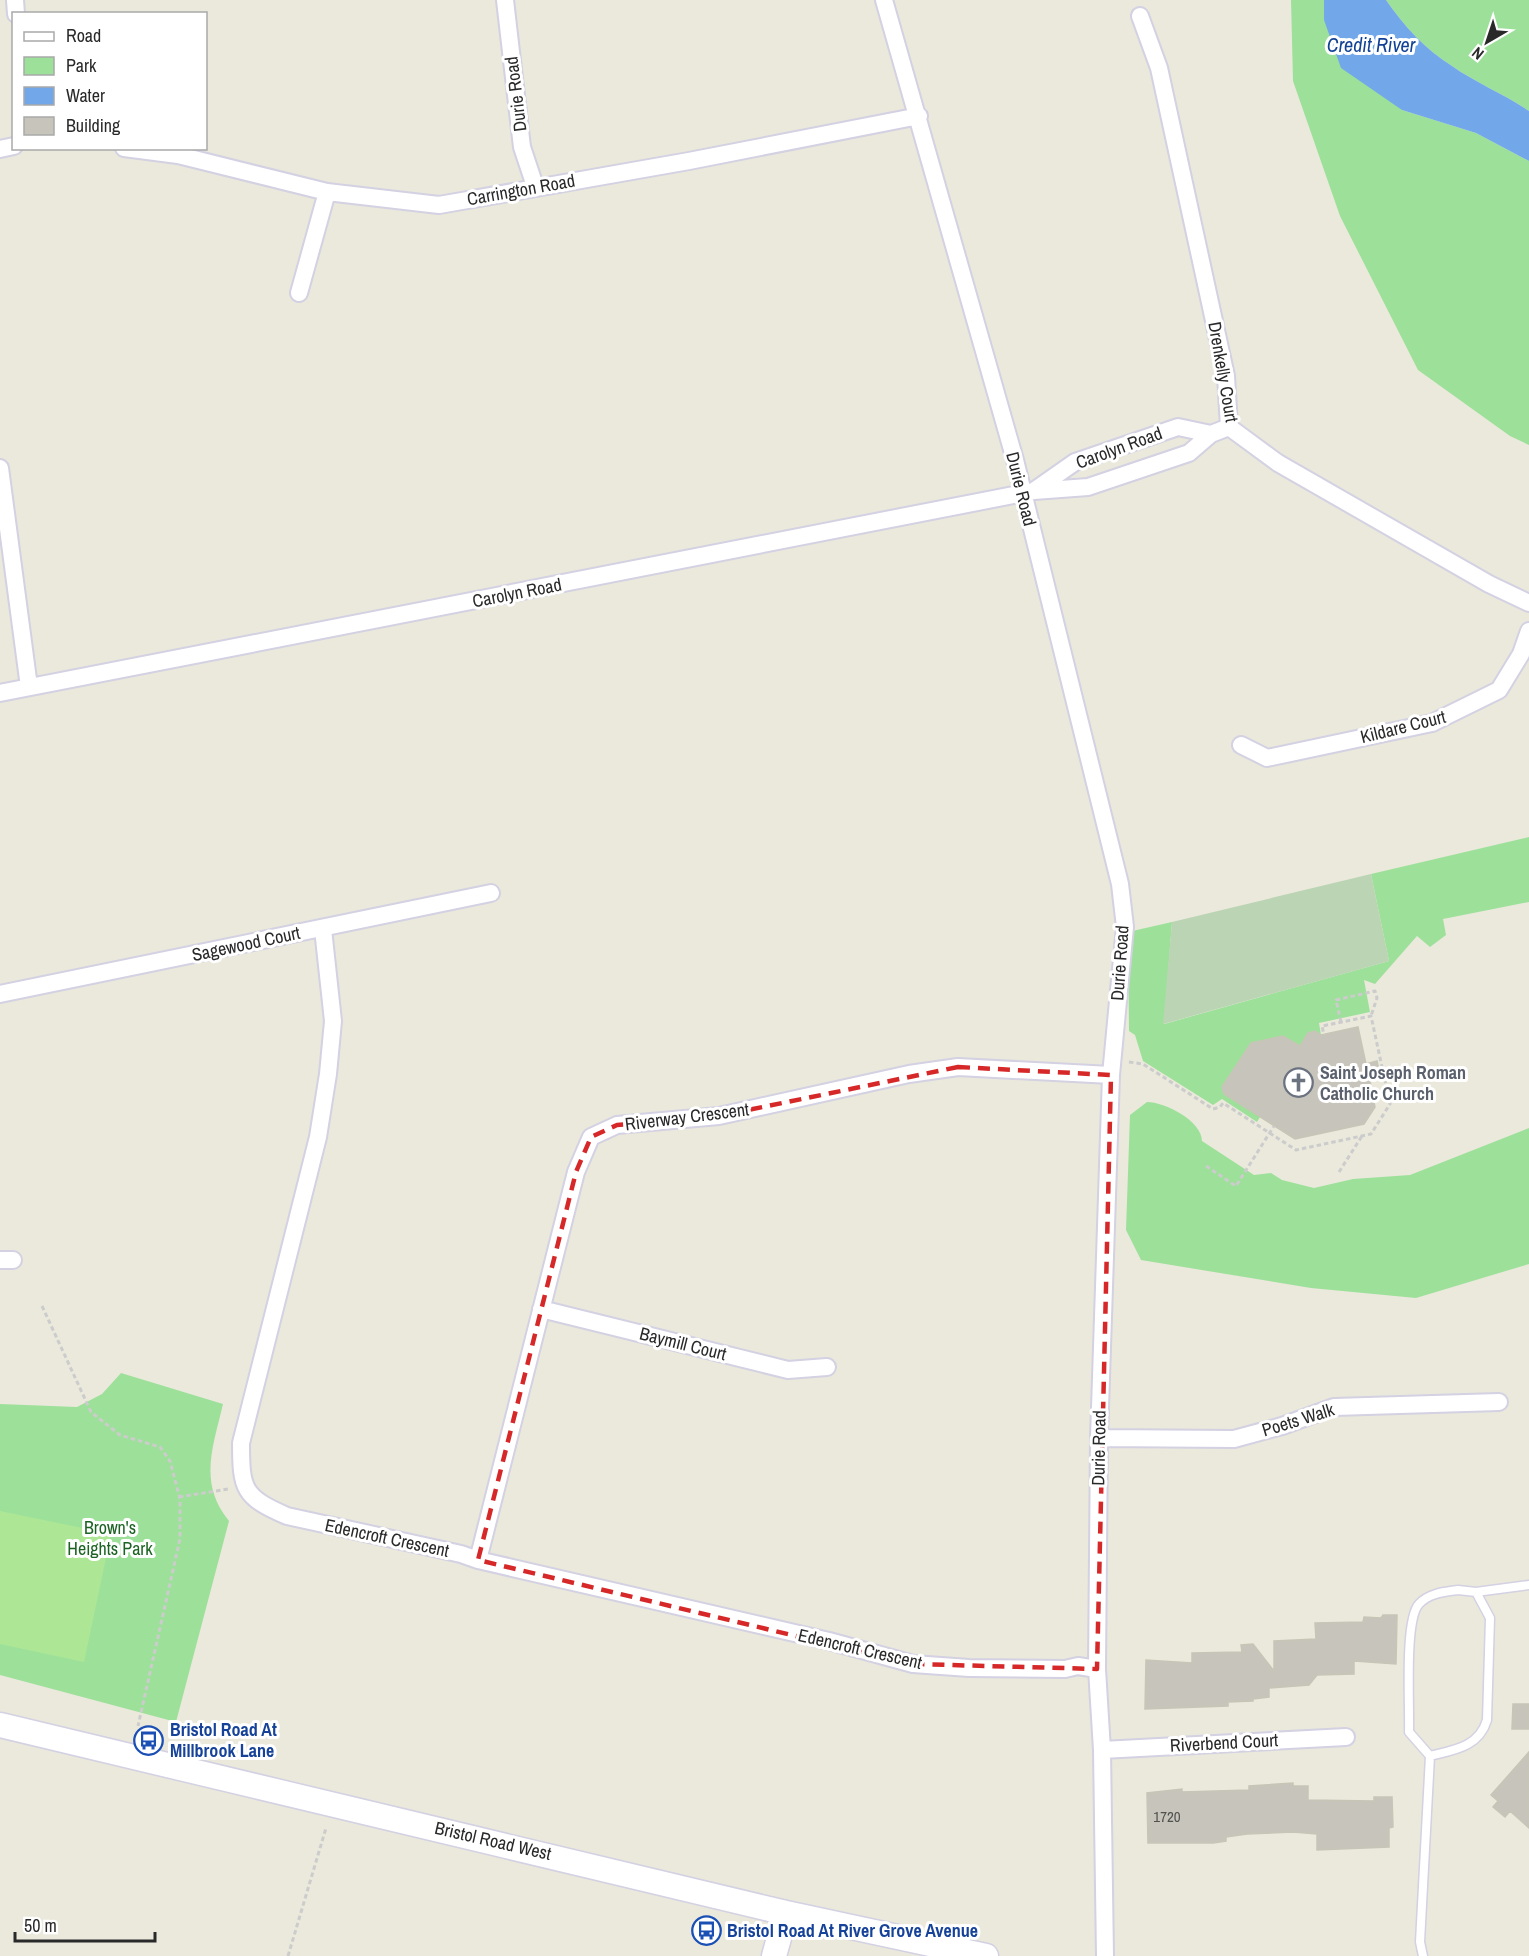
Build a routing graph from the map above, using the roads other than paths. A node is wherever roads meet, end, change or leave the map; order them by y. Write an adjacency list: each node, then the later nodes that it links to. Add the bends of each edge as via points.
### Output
1 (505, 0): 6 (street, Durie Road, via 522,147)
2 (884, 0): 4 (street, Durie Road)
3 (1140, 16): 9 (street, Drenkelly Court, via 1159,68 1226,375)
4 (919, 116): 6 (street, Carrington Road); 12 (street, Durie Road)
5 (139, 150): 7 (street, Carrington Road, via 178,155)
6 (536, 186): 7 (street, Carrington Road, via 439,205)
7 (327, 192): 8 (street)
8 (299, 294)
9 (1229, 427): 10 (street, Carolyn Road); 13 (street, Drenkelly Court, via 1278,463)
10 (1211, 434): 12 (street, Carolyn Road, via 1189,453 1088,487); 12 (street, Carolyn Road, via 1178,428 1075,462)
11 (0, 468): 15 (street)
12 (1028, 493): 15 (street, Carolyn Road); 21 (street, Durie Road, via 1120,884 1125,927)
13 (1529, 603)
14 (1529, 632): 17 (street, Kildare Court, via 1521,654 1499,690 1432,723 1267,758)
15 (29, 687): 16 (street, Carolyn Road)
16 (0, 693)
17 (1241, 745)
18 (491, 893): 19 (street, Sagewood Court)
19 (323, 929): 20 (street, Sagewood Court); 26 (street, Edencroft Crescent, via 333,1021 328,1074 318,1137 241,1443 244,1486 260,1505 287,1516)
20 (0, 994)
21 (1112, 1068): 22 (street, Riverway Crescent, via 958,1067 719,1116 616,1125 591,1137 576,1172); 25 (street, Durie Road)
22 (541, 1309): 23 (street, Baymill Court, via 788,1370); 26 (street, Riverway Crescent)
23 (827, 1366)
24 (1499, 1402): 25 (street, Poets Walk, via 1334,1407 1234,1439)
25 (1099, 1438): 29 (street, Durie Road)
26 (478, 1560): 29 (street, Edencroft Crescent, via 914,1664)
27 (1529, 1585): 28 (lane)
28 (1476, 1592): 33 (lane, via 1490,1618 1487,1720 1474,1742); 33 (lane, via 1434,1594 1420,1602 1411,1622 1409,1732)
29 (1097, 1669): 32 (street, Durie Road)
30 (0, 1725): 34 (street, Bristol Road West)
31 (1346, 1737): 32 (street, Riverbend Court)
32 (1102, 1750): 37 (street, Durie Road)
33 (1430, 1756): 38 (lane, via 1420,1942)
34 (786, 1913): 35 (street); 36 (street, Bristol Road West)
35 (774, 1956)
36 (986, 1956)
37 (1105, 1956)
38 (1423, 1956)

